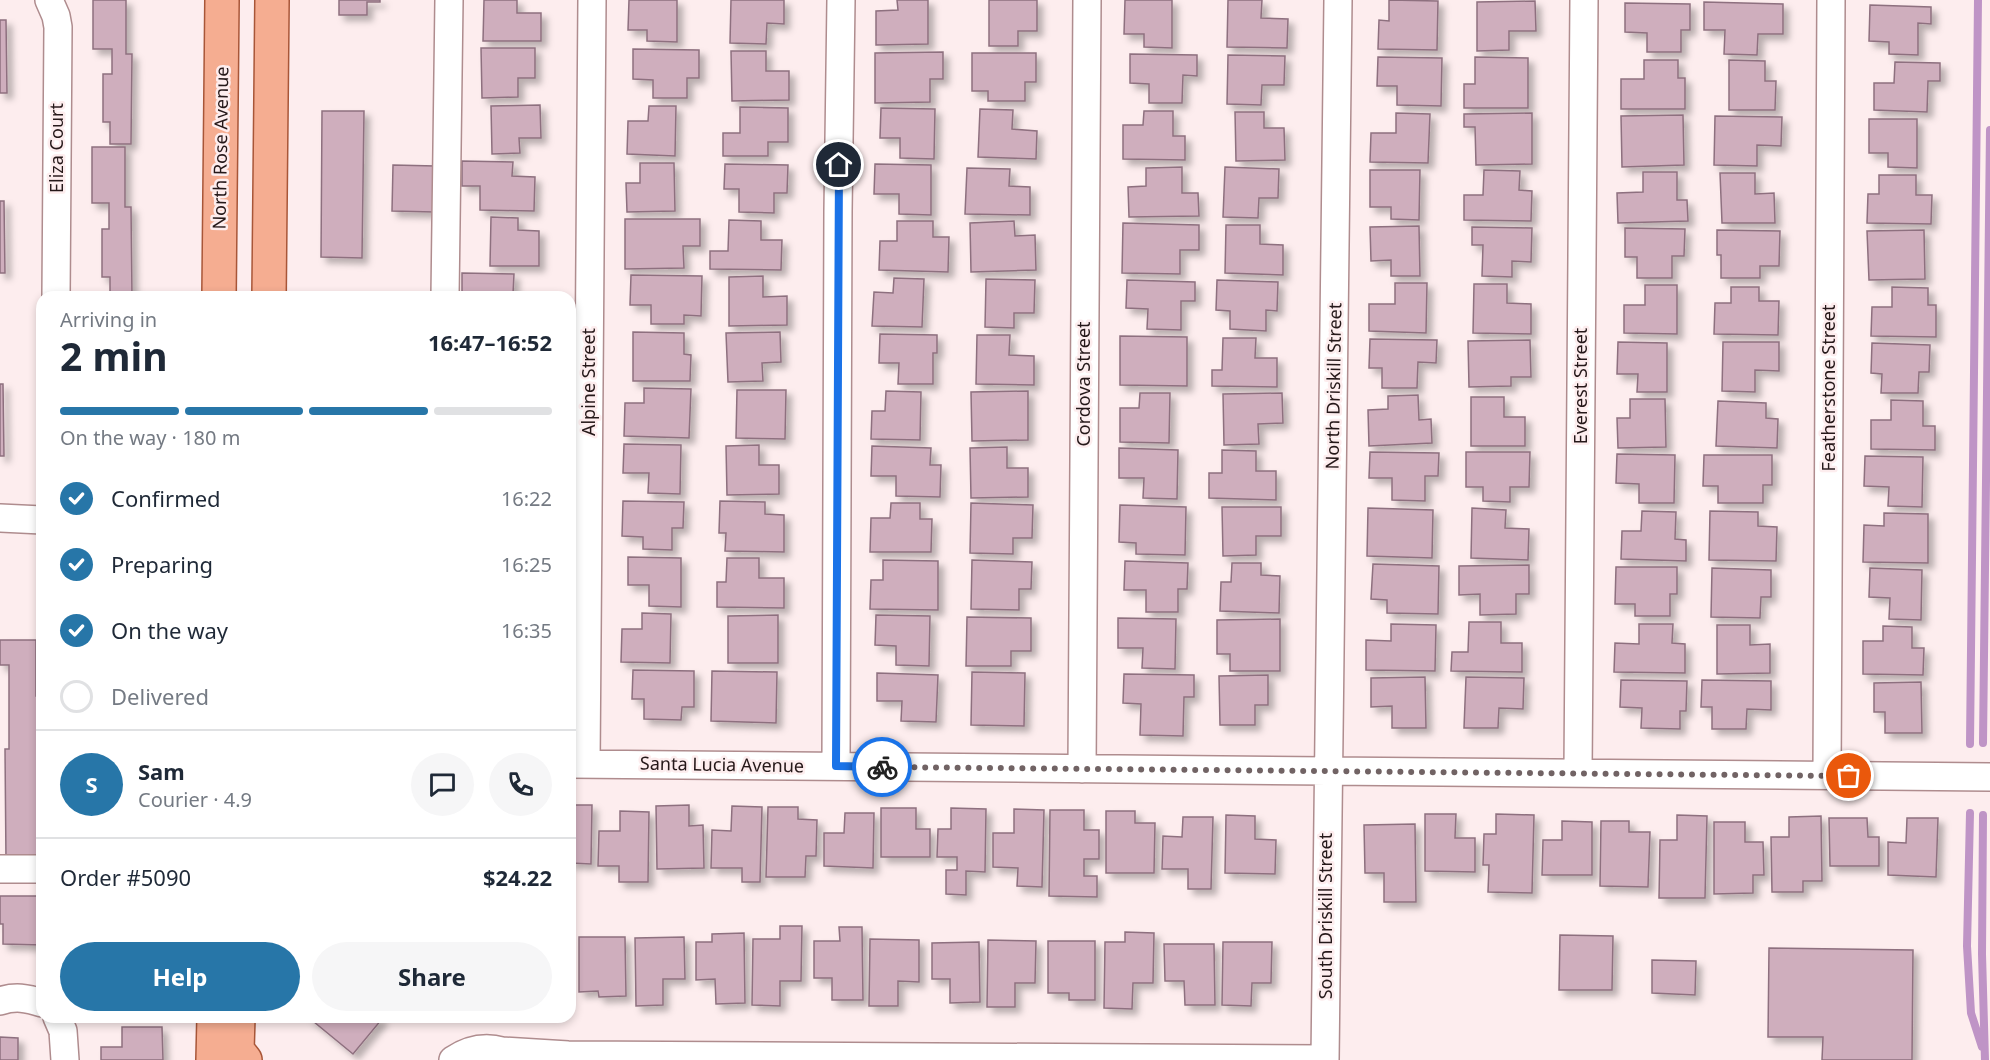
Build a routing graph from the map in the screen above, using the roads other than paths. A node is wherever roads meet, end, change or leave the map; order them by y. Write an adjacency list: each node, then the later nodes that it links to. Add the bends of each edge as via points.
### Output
1 (49, 0): 11 (street, Eliza Court, via 58,27)
2 (222, 0): 12 (main road, North Rose Avenue)
3 (272, 0): 13 (main road)
4 (449, 0): 14 (street)
5 (592, 0): 17 (street, Alpine Street)
6 (841, 0): 18 (street)
7 (1088, 0): 19 (street, Cordova Street)
8 (1338, 0): 20 (street, North Driskill Street)
9 (1584, 0): 21 (street, Everest Street)
10 (1831, 0): 22 (street, Featherstone Street)
11 (56, 291)
12 (219, 291)
13 (269, 291)
14 (445, 291)
15 (0, 519): 16 (street)
16 (36, 519)
17 (578, 764): 18 (street, Santa Lucia Avenue)
18 (836, 766): 19 (street, Santa Lucia Avenue)
19 (1082, 769): 20 (street, Santa Lucia Avenue)
20 (1328, 771): 21 (street, Santa Lucia Avenue); 37 (street, South Driskill Street)
21 (1578, 772): 22 (street, Santa Lucia Avenue)
22 (1827, 775): 23 (street, Santa Lucia Avenue)
23 (1990, 777)
24 (0, 869): 25 (street)
25 (36, 869)
26 (0, 1001): 27 (street)
27 (36, 1001)
28 (60, 1023): 32 (street)
29 (214, 1023): 33 (main road)
30 (238, 1023): 34 (main road, via 237,1050)
31 (258, 1023): 35 (main road)
32 (65, 1060)
33 (213, 1060)
34 (245, 1060)
35 (257, 1060)
36 (453, 1060): 37 (street, via 475,1050 492,1049 568,1055)
37 (1325, 1060)

